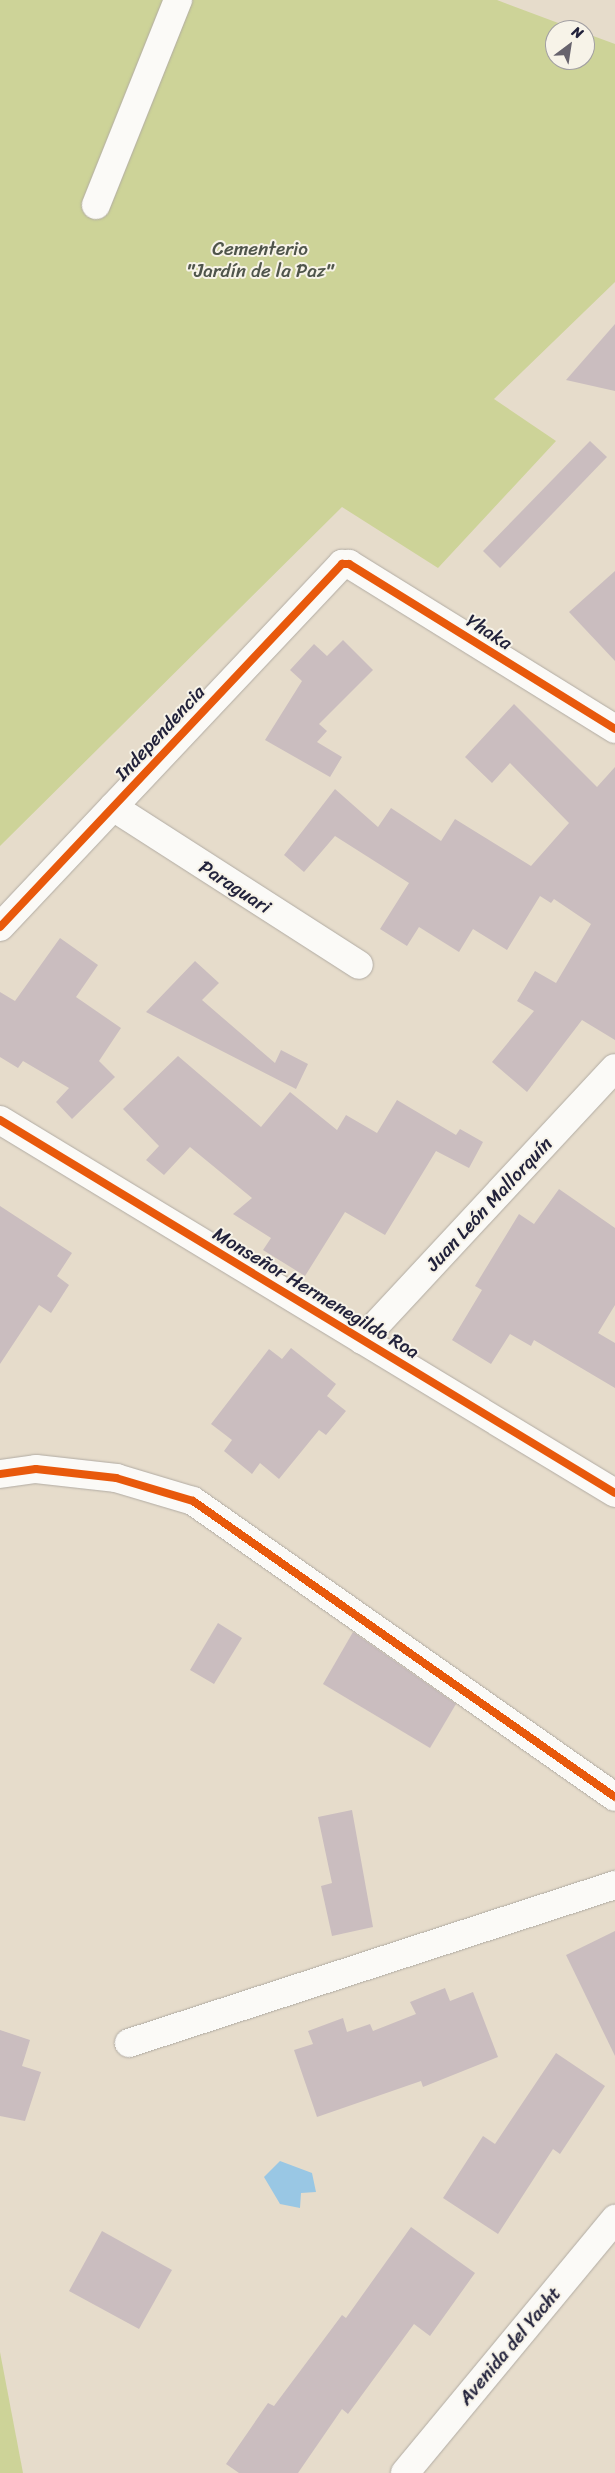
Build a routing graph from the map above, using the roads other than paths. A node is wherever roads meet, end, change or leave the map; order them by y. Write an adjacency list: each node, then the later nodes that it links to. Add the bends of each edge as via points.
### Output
1 (178, 0): 2 (street)
2 (96, 205)
3 (345, 564): 4 (street, Yhaka); 5 (street, Independencia)
4 (615, 729)
5 (113, 807): 6 (street, Independencia); 7 (street, Paraguari)
6 (0, 927)
7 (359, 965)
8 (615, 1068): 10 (street, Juan León Mallorquín)
9 (0, 1120): 10 (street, Monseñor Hermenegildo Roa)
10 (362, 1340): 12 (street, Monseñor Hermenegildo Roa)
11 (0, 1474): 13 (street, via 36,1469 116,1478 193,1501)
12 (613, 1490)
13 (615, 1797)
14 (615, 1885): 15 (street)
15 (129, 2043)
16 (615, 2219): 17 (street, Avenida del Yacht)
17 (405, 2473)

